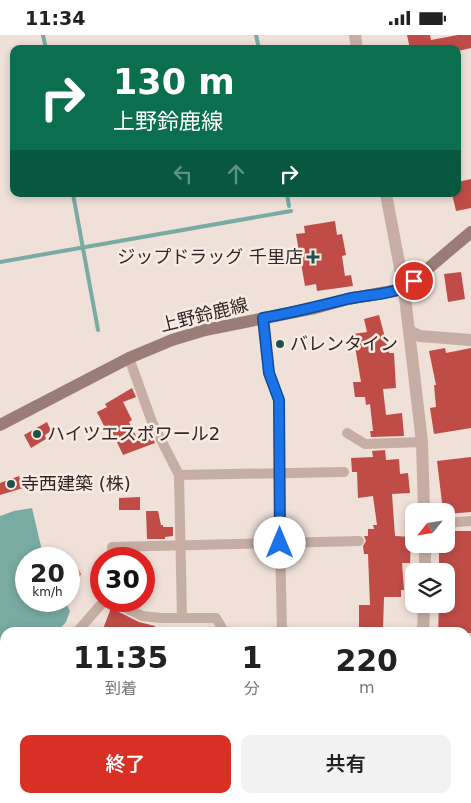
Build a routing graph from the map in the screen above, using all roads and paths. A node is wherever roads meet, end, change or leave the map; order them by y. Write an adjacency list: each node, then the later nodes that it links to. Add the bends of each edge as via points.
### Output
1 (387, 197): 3 (street)
2 (471, 232): 3 (main road)
3 (404, 289): 4 (main road, 上野鈴鹿線); 5 (street)
4 (263, 318): 7 (main road, 上野鈴鹿線, via 197,333); 11 (street, via 269,373 279,400)
5 (409, 331): 6 (street, via 420,336); 10 (street)
6 (471, 340)
7 (129, 357): 8 (main road, 上野鈴鹿線); 13 (street, via 152,422)
8 (0, 425)
9 (347, 433): 10 (street, via 365,444)
10 (422, 442): 14 (street)
11 (280, 472): 12 (street); 13 (street); 18 (street)
12 (344, 472)
13 (179, 475): 19 (street)
14 (424, 503)
15 (471, 521): 16 (street)
16 (455, 522)
17 (359, 541): 18 (street)
18 (280, 543): 19 (street); 27 (street)
19 (180, 546): 20 (street); 24 (street)
20 (112, 547)
21 (94, 612): 25 (street)
22 (134, 612): 24 (street, via 142,616)
23 (424, 613): 28 (street)
24 (182, 618): 26 (street, via 216,618)
25 (81, 627)
26 (221, 627)
27 (282, 627)
28 (423, 627)

